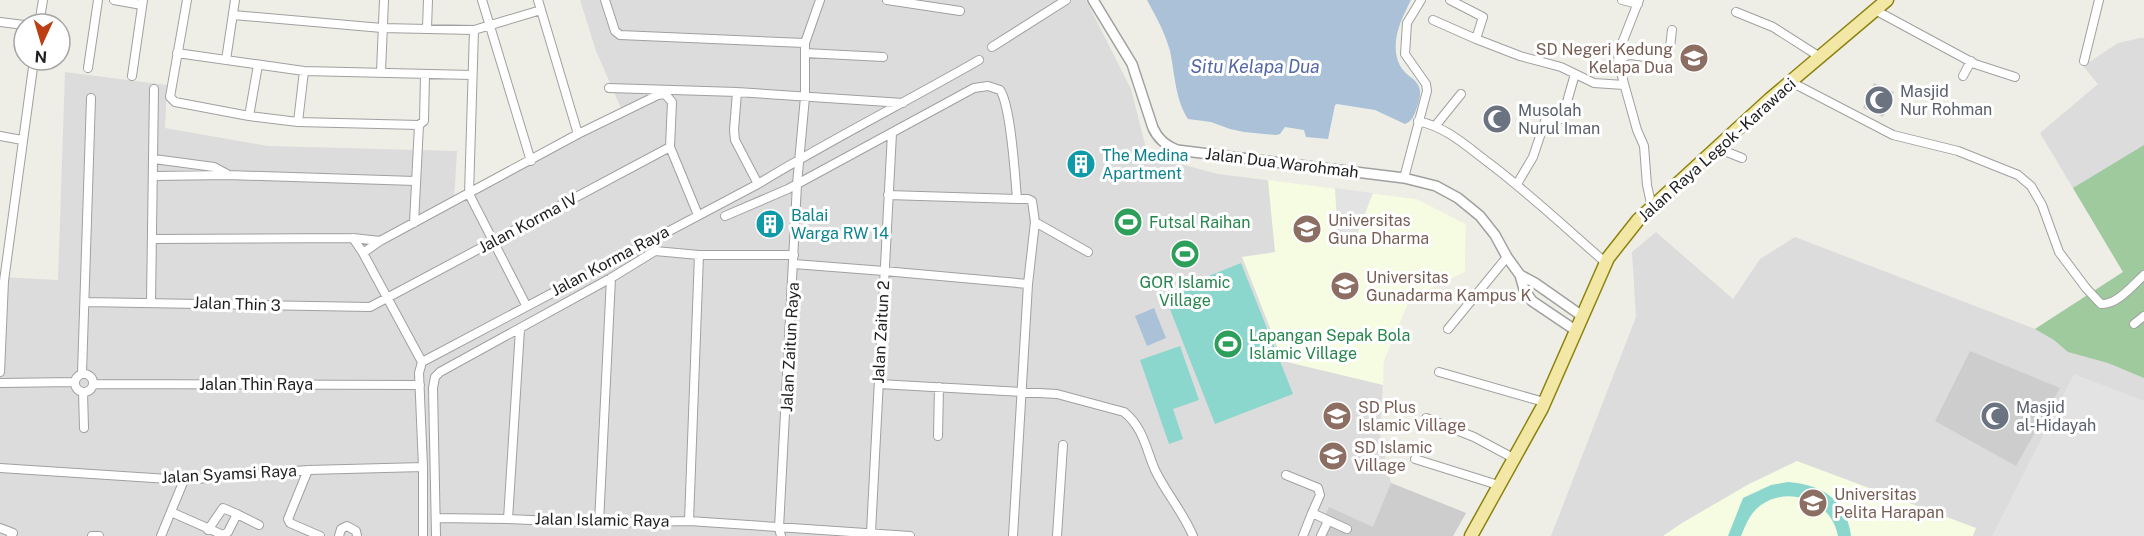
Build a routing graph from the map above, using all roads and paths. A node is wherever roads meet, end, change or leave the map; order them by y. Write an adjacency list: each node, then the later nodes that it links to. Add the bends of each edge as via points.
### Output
1 (98, 0): 45 (street)
2 (114, 0): 19 (street)
3 (187, 0): 35 (street)
4 (235, 0): 25 (street)
5 (384, 0): 28 (street)
6 (428, 0): 29 (street)
7 (482, 0): 27 (street)
8 (538, 0): 21 (street)
9 (605, 0): 33 (street, via 618,34)
10 (818, 0): 33 (street)
11 (887, 0): 23 (street)
12 (1066, 0): 34 (street)
13 (1093, 0): 82 (street, Jalan Dua Warohmah, via 1132,64 1153,128 1170,147)
14 (1421, 0): 66 (street, via 1407,24 1405,54 1427,87)
15 (1450, 0): 32 (street, via 1483,17)
16 (1622, 0): 20 (street)
17 (1887, 0): 22 (main road, Jalan Raya Legok - Karawaci)
18 (2099, 0): 41 (street)
19 (143, 2): 52 (street)
20 (1638, 2): 42 (street)
21 (541, 10): 27 (street); 71 (street)
22 (1875, 10): 38 (main road, Jalan Raya Legok - Karawaci); 43 (street)
23 (960, 11)
24 (1736, 12): 38 (street, via 1773,27)
25 (233, 15): 28 (street); 39 (street)
26 (1433, 20): 32 (street)
27 (490, 26): 30 (street); 78 (street)
28 (382, 28): 29 (street); 48 (street)
29 (427, 28): 30 (street)
30 (474, 30): 51 (street)
31 (1672, 30): 42 (street, via 1665,56 1627,55)
32 (1476, 39): 49 (street)
33 (804, 43): 36 (street); 62 (street)
34 (992, 46)
35 (177, 53): 39 (street); 65 (street, via 172,101)
36 (805, 53): 37 (street); 62 (street)
37 (883, 57)
38 (1820, 57): 55 (main road, Jalan Raya Legok - Karawaci)
39 (226, 60): 44 (street)
40 (979, 60): 64 (street, Jalan Korma Raya)
41 (2084, 61)
42 (1618, 62): 56 (street)
43 (1971, 62): 53 (street); 54 (street)
44 (258, 65): 46 (street); 65 (street)
45 (88, 68)
46 (303, 71): 48 (street); 67 (street)
47 (32, 72): 73 (street)
48 (381, 72): 50 (street)
49 (1575, 74): 56 (street, via 1594,83); 86 (street, via 1562,119 1545,121 1533,157)
50 (425, 75): 51 (street); 68 (street, via 424,121)
51 (472, 75): 87 (street)
52 (132, 76)
53 (1963, 76)
54 (2015, 77)
55 (1791, 82): 75 (main road, Jalan Raya Legok - Karawaci); 108 (street, via 1893,135 1958,151 2018,175 2031,186 2042,205 2059,252 2101,304 2114,301)
56 (1624, 85): 90 (street, via 1644,146)
57 (154, 88): 77 (street)
58 (609, 88): 59 (street)
59 (665, 92): 60 (street); 71 (street); 74 (street, via 672,102)
60 (737, 92): 62 (street); 84 (street, via 735,140)
61 (1461, 94): 69 (street)
62 (803, 97): 64 (street); 79 (street, Jalan Zaitun Raya)
63 (91, 98): 113 (street)
64 (904, 103): 79 (street, Jalan Korma Raya)
65 (249, 116): 67 (street)
66 (1418, 121): 69 (street); 82 (street)
67 (298, 122): 68 (street)
68 (419, 125): 83 (street)
69 (1436, 125): 86 (street)
70 (892, 133): 85 (street); 88 (street, Jalan Zaitun 2); 89 (street, via 974,88 998,88 1004,97)
71 (578, 134): 78 (street)
72 (0, 136): 73 (street)
73 (22, 140): 109 (street)
74 (670, 147): 91 (street); 98 (street, Jalan Korma IV)
75 (1717, 148): 76 (street); 90 (main road, Jalan Raya Legok - Karawaci)
76 (1742, 158)
77 (154, 159): 80 (street, via 213,167); 81 (street)
78 (531, 161): 87 (street)
79 (799, 161): 84 (street, Jalan Korma Raya); 85 (street, Jalan Zaitun Raya)
80 (228, 175): 81 (street); 83 (street)
81 (153, 176): 96 (street)
82 (1404, 178): 103 (street, Jalan Dua Warohmah, via 1436,186 1458,198 1480,216)
83 (415, 181): 94 (street)
84 (758, 184): 91 (street, Jalan Korma Raya)
85 (797, 184): 92 (street); 102 (street, Jalan Zaitun Raya)
86 (1517, 184): 104 (street)
87 (469, 194): 94 (street); 98 (street)
88 (888, 195): 89 (street); 106 (street, Jalan Zaitun 2)
89 (1017, 199): 93 (street, via 1032,201)
90 (1652, 208): 104 (main road, Jalan Raya Legok - Karawaci, via 1638,220)
91 (698, 215): 115 (street, Jalan Korma Raya)
92 (725, 216)
93 (1035, 222): 99 (street); 111 (street)
94 (414, 223): 97 (street)
95 (352, 238): 96 (street); 97 (street); 100 (street)
96 (152, 239): 114 (street)
97 (380, 241): 100 (street)
98 (494, 242): 112 (street, Jalan Korma IV); 115 (street)
99 (1088, 252)
100 (363, 253): 112 (street)
101 (699, 255): 102 (street); 110 (street, via 655,251); 152 (street)
102 (795, 255): 105 (street, Jalan Zaitun Raya)
103 (1507, 257): 107 (street, Jalan Dua Warohmah); 120 (street)
104 (1606, 263): 116 (main road, Jalan Raya Legok - Karawaci)
105 (794, 264): 106 (street); 159 (street, Jalan Zaitun Raya)
106 (884, 270): 111 (street); 129 (street, Jalan Zaitun 2)
107 (1520, 275): 116 (street, Jalan Dua Warohmah); 121 (street, Jalan Dua Warohmah, via 1532,301)
108 (2144, 275)
109 (2, 278): 123 (street)
110 (611, 278): 119 (street); 154 (street)
111 (1028, 284): 132 (street)
112 (386, 299): 114 (street, Jalan Thin 3, via 366,308); 122 (street)
113 (85, 302): 114 (street, Jalan Thin 3); 125 (street)
114 (151, 302)
115 (526, 305): 122 (street, Jalan Korma Raya)
116 (1581, 316): 121 (main road, Jalan Raya Legok - Karawaci)
117 (2144, 316): 118 (street)
118 (2134, 324)
119 (520, 329): 150 (street, via 435,377); 151 (street)
120 (1448, 329)
121 (1575, 330): 134 (main road, Jalan Raya Legok - Karawaci)
122 (422, 362): 130 (street)
123 (0, 372)
124 (1439, 372): 134 (street)
125 (82, 373): 126 (street); 128 (street, via 88,374)
126 (74, 382): 127 (street); 133 (street)
127 (0, 383)
128 (93, 384): 130 (street, Jalan Thin Raya); 133 (street)
129 (879, 384): 131 (street); 160 (street, Jalan Zaitun 2)
130 (420, 385): 141 (street)
131 (939, 387): 132 (street); 137 (street)
132 (1022, 391): 171 (street); 173 (street, via 1057,394 1124,412 1132,418)
133 (83, 392): 136 (street)
134 (1544, 402): 140 (main road, Jalan Raya Legok - Karawaci)
135 (1426, 417): 140 (street)
136 (84, 428)
137 (938, 436)
138 (1063, 445): 172 (street)
139 (1415, 459): 146 (street)
140 (1515, 459): 146 (main road, Jalan Raya Legok - Karawaci)
141 (423, 467): 143 (street, Jalan Syamsi Raya); 168 (street)
142 (0, 468): 145 (street, Jalan Syamsi Raya)
143 (308, 470): 145 (street, Jalan Syamsi Raya); 165 (street, via 288,519)
144 (1286, 475): 148 (street, via 1318,488 1320,495)
145 (184, 480): 147 (street)
146 (1498, 485): 176 (main road, Jalan Raya Legok - Karawaci)
147 (171, 513): 158 (street); 164 (street)
148 (1312, 513): 153 (street); 174 (street)
149 (237, 514): 155 (street); 158 (street, via 223,508); 158 (street, via 225,535)
150 (437, 518): 151 (street, Jalan Islamic Raya); 169 (street)
151 (508, 519): 154 (street, Jalan Islamic Raya)
152 (688, 521): 154 (street, Jalan Islamic Raya); 159 (street, Jalan Islamic Raya)
153 (1328, 521): 157 (street); 175 (street)
154 (599, 524)
155 (259, 525)
156 (0, 528): 161 (street, via 13,533)
157 (1347, 529)
158 (208, 530)
159 (780, 532): 160 (street, Jalan Islamic Raya)
160 (871, 532): 170 (street, Jalan Islamic Raya)
161 (11, 536)
162 (92, 536): 163 (street)
163 (99, 536)
164 (161, 536)
165 (320, 536)
166 (339, 536): 167 (street, via 347,526)
167 (357, 536)
168 (423, 536)
169 (436, 536)
170 (910, 536)
171 (1013, 536)
172 (1057, 536)
173 (1193, 536)
174 (1303, 536)
175 (1321, 536)
176 (1471, 536)

